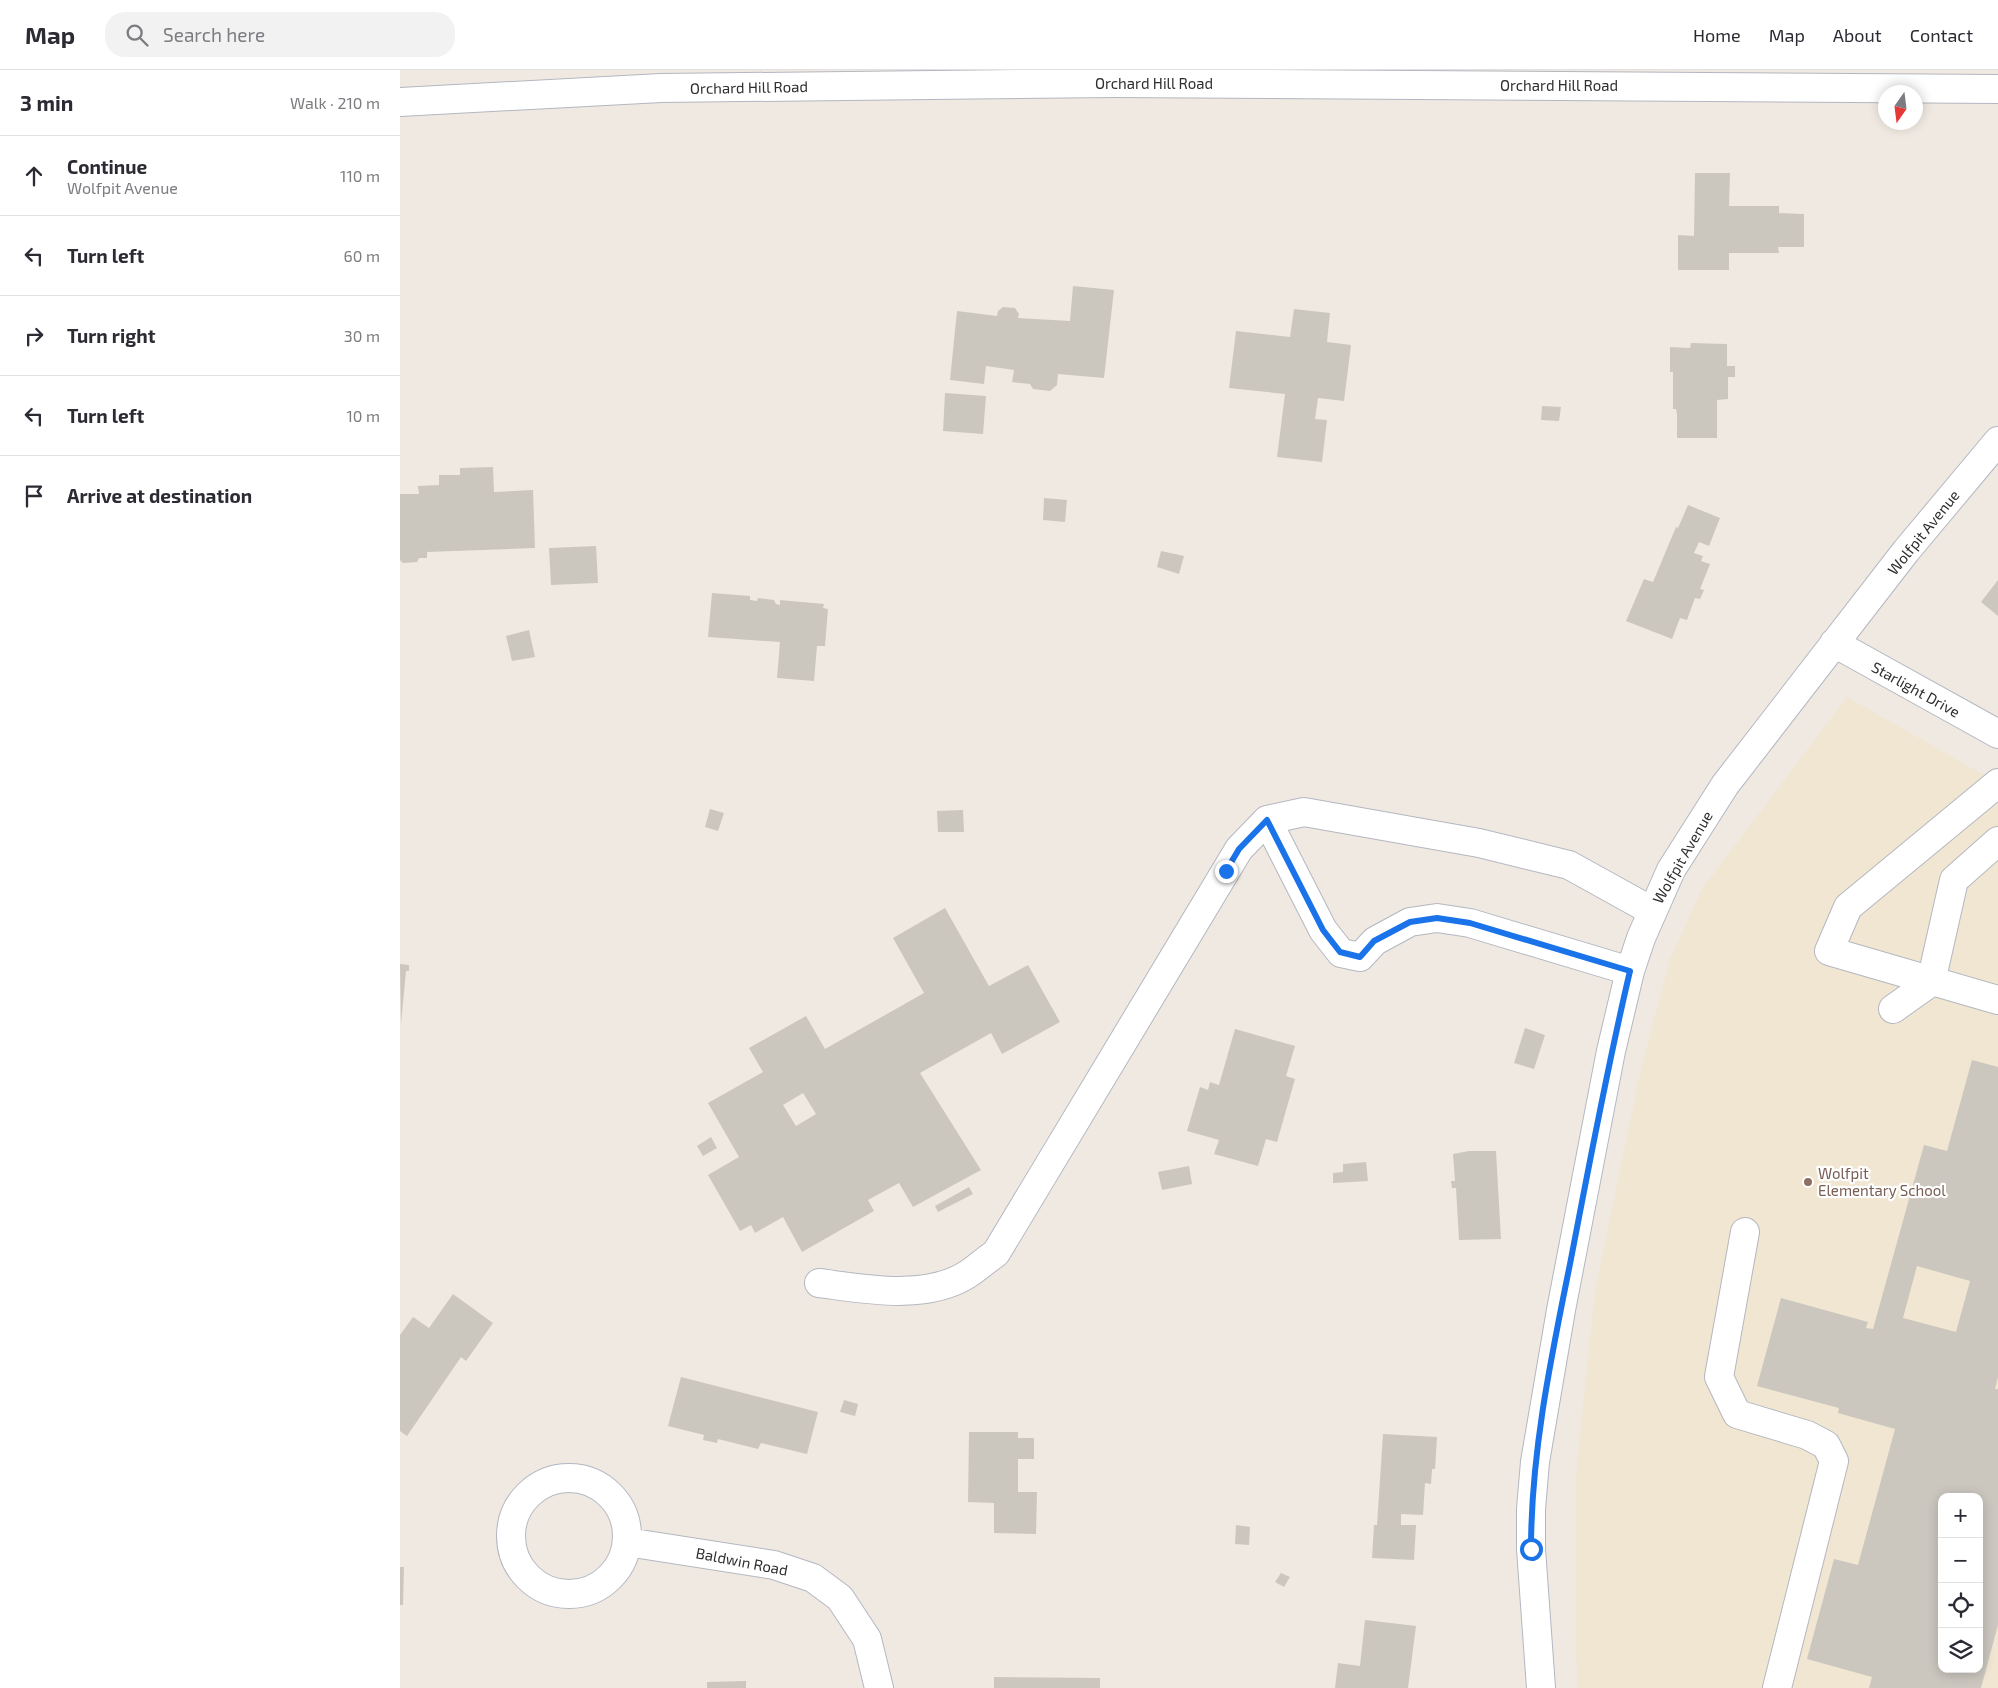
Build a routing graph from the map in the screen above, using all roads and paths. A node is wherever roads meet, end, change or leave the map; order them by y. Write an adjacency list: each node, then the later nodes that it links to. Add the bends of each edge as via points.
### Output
1 (710, 79): 2 (street, Orchard Hill Road); 3 (street, Orchard Hill Road, via 661,88)
2 (1998, 89)
3 (400, 102)
4 (1998, 441): 5 (street, Wolfpit Avenue)
5 (1834, 643): 6 (street, Starlight Drive); 10 (street, Wolfpit Avenue, via 1725,785 1671,870)
6 (1998, 734)
7 (1998, 783): 12 (street, via 1848,908 1829,951)
8 (1267, 820): 10 (street, via 1304,812 1479,843 1569,865); 11 (street, via 1323,930 1340,952 1360,957 1374,941 1410,922 1437,918 1470,923); 16 (street, via 1239,849 996,1253 966,1275 930,1289 879,1290)
9 (1998, 841): 12 (street, via 1954,880)
10 (1652, 911): 11 (street, Wolfpit Avenue)
11 (1630, 971): 19 (street, Wolfpit Avenue, via 1599,1108 1535,1462 1531,1549)
12 (1931, 982): 13 (street); 14 (street)
13 (1998, 1000)
14 (1893, 1009)
15 (1745, 1232): 20 (street, via 1719,1377 1737,1414 1807,1435 1826,1445 1834,1461)
16 (819, 1283)
17 (627, 1542): 17 (street, via 622,1559 598,1586 581,1593 562,1593 544,1589 518,1564 512,1546 511,1526 518,1508 530,1492 547,1482 566,1478 586,1480 604,1489 618,1504 626,1522); 18 (street, Baldwin Road, via 774,1564 813,1578 840,1598 867,1639)
18 (879, 1688)
19 (1542, 1688)
20 (1777, 1688)

